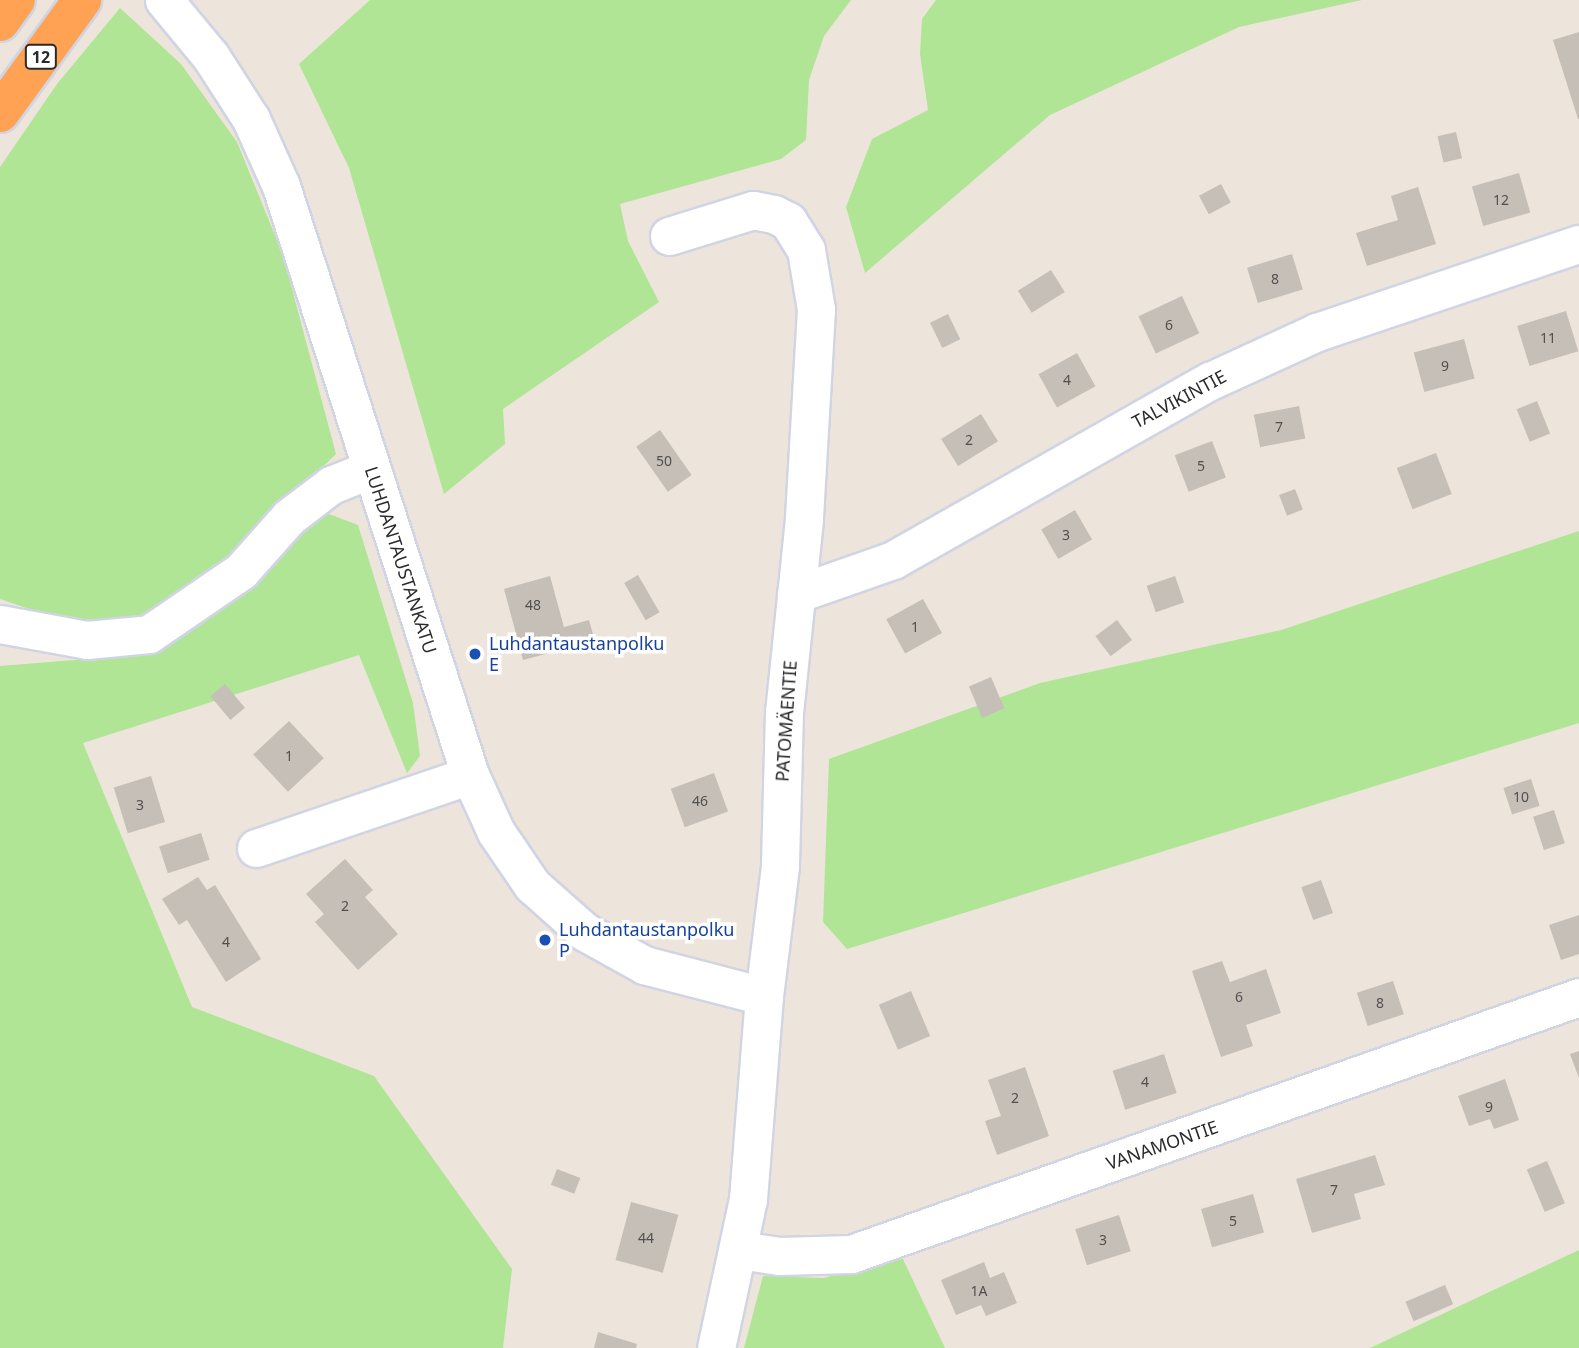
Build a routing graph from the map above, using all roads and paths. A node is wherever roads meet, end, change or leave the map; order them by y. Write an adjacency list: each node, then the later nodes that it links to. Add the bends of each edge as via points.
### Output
1 (16, 0): 4 (highway)
2 (82, 0): 5 (highway, 12)
3 (164, 0): 8 (street, LUHDANTAUSTANKATU, via 211,57 251,119 281,186)
4 (0, 22)
5 (0, 114)
6 (669, 236): 9 (street, PATOMÄENTIE, via 753,210 788,221 806,250 816,309)
7 (1579, 244): 9 (street, TALVIKINTIE, via 1317,332 1210,381 893,560)
8 (370, 469): 10 (street, via 331,485 289,517 241,570 149,634 87,639); 11 (street, LUHDANTAUSTANKATU)
9 (796, 594): 13 (street, PATOMÄENTIE, via 784,711 779,866)
10 (0, 624)
11 (470, 775): 12 (street); 13 (street, LUHDANTAUSTANKATU, via 496,832 532,885 585,932 644,965)
12 (256, 848)
13 (764, 996): 15 (street, PATOMÄENTIE, via 748,1199)
14 (1579, 997): 15 (street, VANAMONTIE, via 851,1254 779,1256)
15 (739, 1250): 16 (street, PATOMÄENTIE)
16 (716, 1348)

